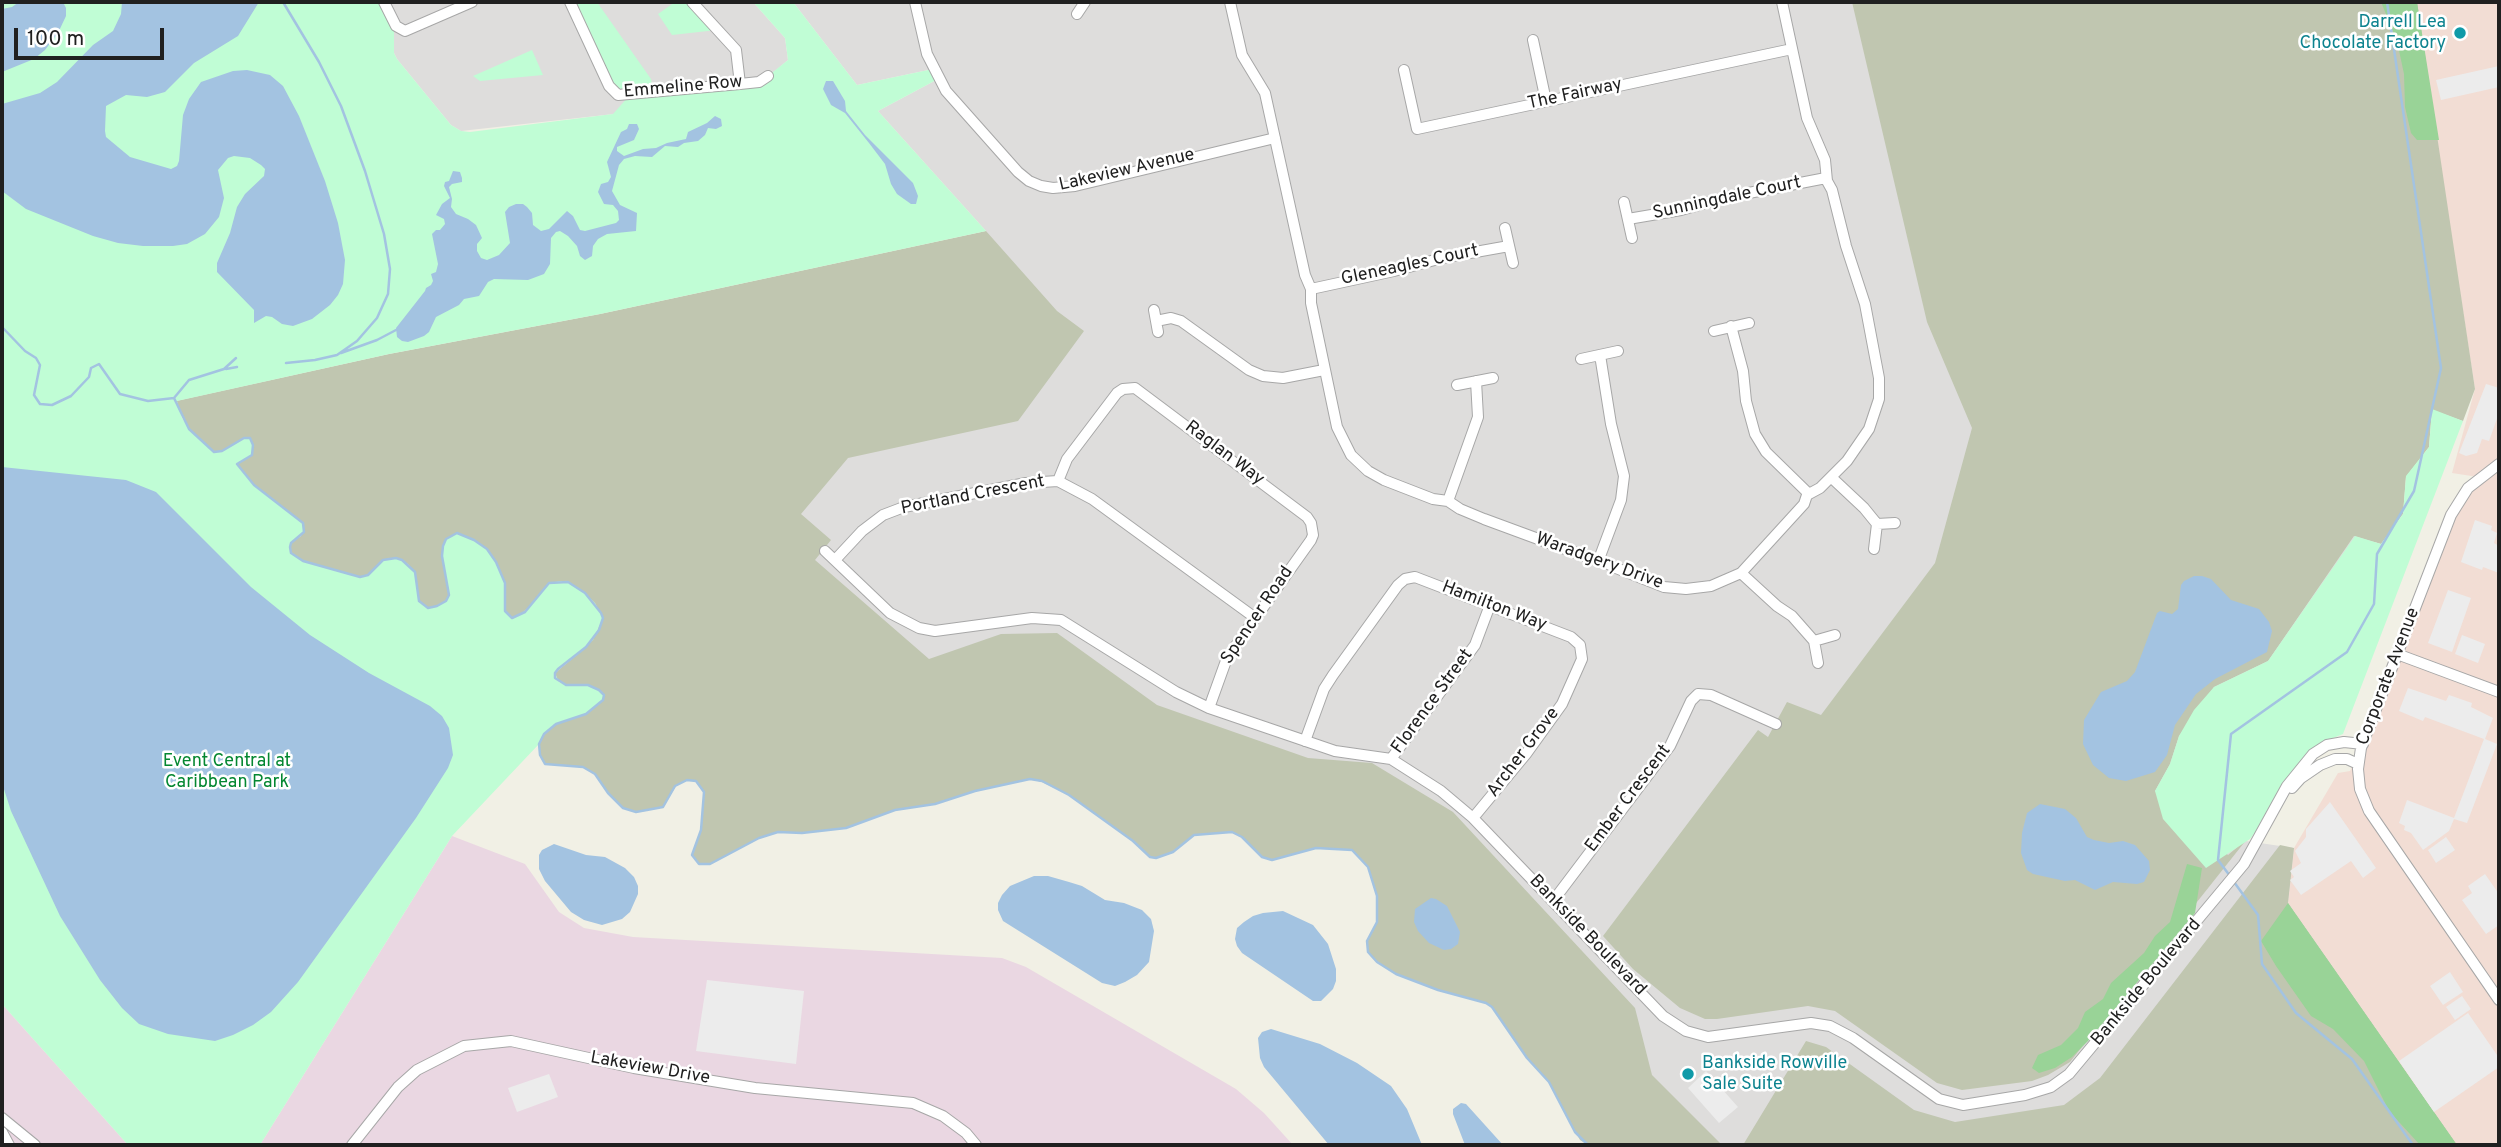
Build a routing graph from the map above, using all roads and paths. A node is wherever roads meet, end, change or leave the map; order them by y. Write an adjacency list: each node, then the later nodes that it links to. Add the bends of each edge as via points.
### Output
1 (384, 2): 2 (street, via 396,26 405,31)
2 (472, 2)
3 (570, 2): 14 (street, Emmeline Row, via 615,94)
4 (692, 2): 14 (street, via 736,50)
5 (915, 2): 16 (street, Lakeview Avenue, via 927,54 946,91 1018,172 1041,186 1075,186)
6 (1085, 2): 9 (street)
7 (1230, 2): 16 (street, Waradgery Drive, via 1242,55 1265,93)
8 (1782, 2): 11 (street, Waradgery Drive)
9 (1077, 14)
10 (1533, 40): 15 (street)
11 (1792, 49): 15 (street, The Fairway); 17 (street, Waradgery Drive, via 1807,118 1825,160)
12 (1404, 70): 15 (street, The Fairway, via 1417,129)
13 (768, 76): 14 (street, Emmeline Row)
14 (740, 84)
15 (1546, 101)
16 (1275, 138): 24 (street, Waradgery Drive)
17 (1826, 178): 19 (street, Sunningdale Court); 39 (street, Waradgery Drive, via 1866,304 1880,386 1869,429)
18 (1624, 202): 19 (street, Sunningdale Court)
19 (1628, 219): 21 (street, Sunningdale Court)
20 (1505, 228): 22 (street)
21 (1632, 238)
22 (1509, 246): 23 (street); 24 (street, Gleneagles Court)
23 (1513, 263)
24 (1311, 289): 34 (street, Waradgery Drive)
25 (1154, 310): 26 (street)
26 (1156, 321): 30 (street); 34 (street, via 1181,321 1263,376 1283,378)
27 (1749, 323): 28 (street)
28 (1731, 326): 29 (street); 41 (street, via 1755,434 1766,452)
29 (1714, 331)
30 (1158, 332)
31 (1618, 351): 32 (street)
32 (1600, 355): 33 (street); 48 (street, via 1624,477 1621,500)
33 (1581, 359)
34 (1324, 370): 42 (street, Waradgery Drive, via 1340,437 1356,461 1384,480 1433,499)
35 (1493, 378): 36 (street)
36 (1476, 381): 37 (street); 42 (street, via 1476,426)
37 (1457, 385)
38 (2499, 464): 56 (street, Corporate Avenue, via 2468,488 2451,515)
39 (1832, 478): 41 (street, Waradgery Drive); 44 (street)
40 (1058, 481): 45 (street, Raglan Way, via 1067,459 1117,393 1129,387 1141,391 1307,517); 49 (street, Portland Crescent, via 1026,482 904,507 862,531); 52 (street, Portland Crescent, via 1092,499)
41 (1809, 494): 50 (street, Waradgery Drive)
42 (1448, 500): 48 (street, Waradgery Drive, via 1484,519)
43 (1895, 523): 44 (street)
44 (1877, 524): 46 (street)
45 (1313, 528): 52 (street, Spencer Road, via 1311,540)
46 (1874, 550)
47 (824, 551): 49 (street, Bankside Boulevard)
48 (1599, 559): 50 (street, Waradgery Drive, via 1674,589 1712,586)
49 (835, 560): 59 (street, Bankside Boulevard, via 890,613 919,628 935,631 1032,618 1061,620)
50 (1741, 573): 54 (street)
51 (1490, 605): 55 (street, Hamilton Way, via 1571,637); 61 (street, Hamilton Way, via 1416,578 1405,579 1333,674); 63 (street, Florence Street, via 1475,645)
52 (1254, 617): 59 (street, Spencer Road, via 1227,657)
53 (1835, 635): 54 (street)
54 (1814, 641): 57 (street)
55 (1580, 645): 66 (street, Archer Grove, via 1582,659 1562,704)
56 (2397, 654): 58 (street); 62 (street, Corporate Avenue)
57 (1818, 663)
58 (2499, 692)
59 (1209, 708): 61 (street, Bankside Boulevard)
60 (1776, 724): 67 (street, Ember Crescent, via 1711,695 1698,694 1670,746)
61 (1305, 741): 63 (street, Bankside Boulevard, via 1335,751)
62 (2363, 744): 64 (street, Corporate Avenue); 65 (street, Bankside Boulevard, via 2344,742 2313,754)
63 (1391, 759): 66 (street, Bankside Boulevard)
64 (2358, 764): 65 (street, Bankside Boulevard, via 2343,758 2320,765); 68 (street, Corporate Avenue, via 2359,784 2369,811)
65 (2278, 804): 67 (street, Bankside Boulevard, via 2244,864 2069,1074 2051,1087 2025,1095 1963,1105 1939,1100 1830,1026 1811,1023 1708,1037 1686,1031 1663,1016)
66 (1473, 818): 67 (street, Bankside Boulevard)
67 (1553, 901)
68 (2499, 1000)
69 (2, 1118): 72 (street)
70 (2, 1132): 71 (street)
71 (9, 1145)
72 (35, 1145)
73 (352, 1145): 74 (street, Lakeview Drive, via 417,1070 464,1046 511,1041 755,1088 913,1103 943,1116)
74 (976, 1145)

